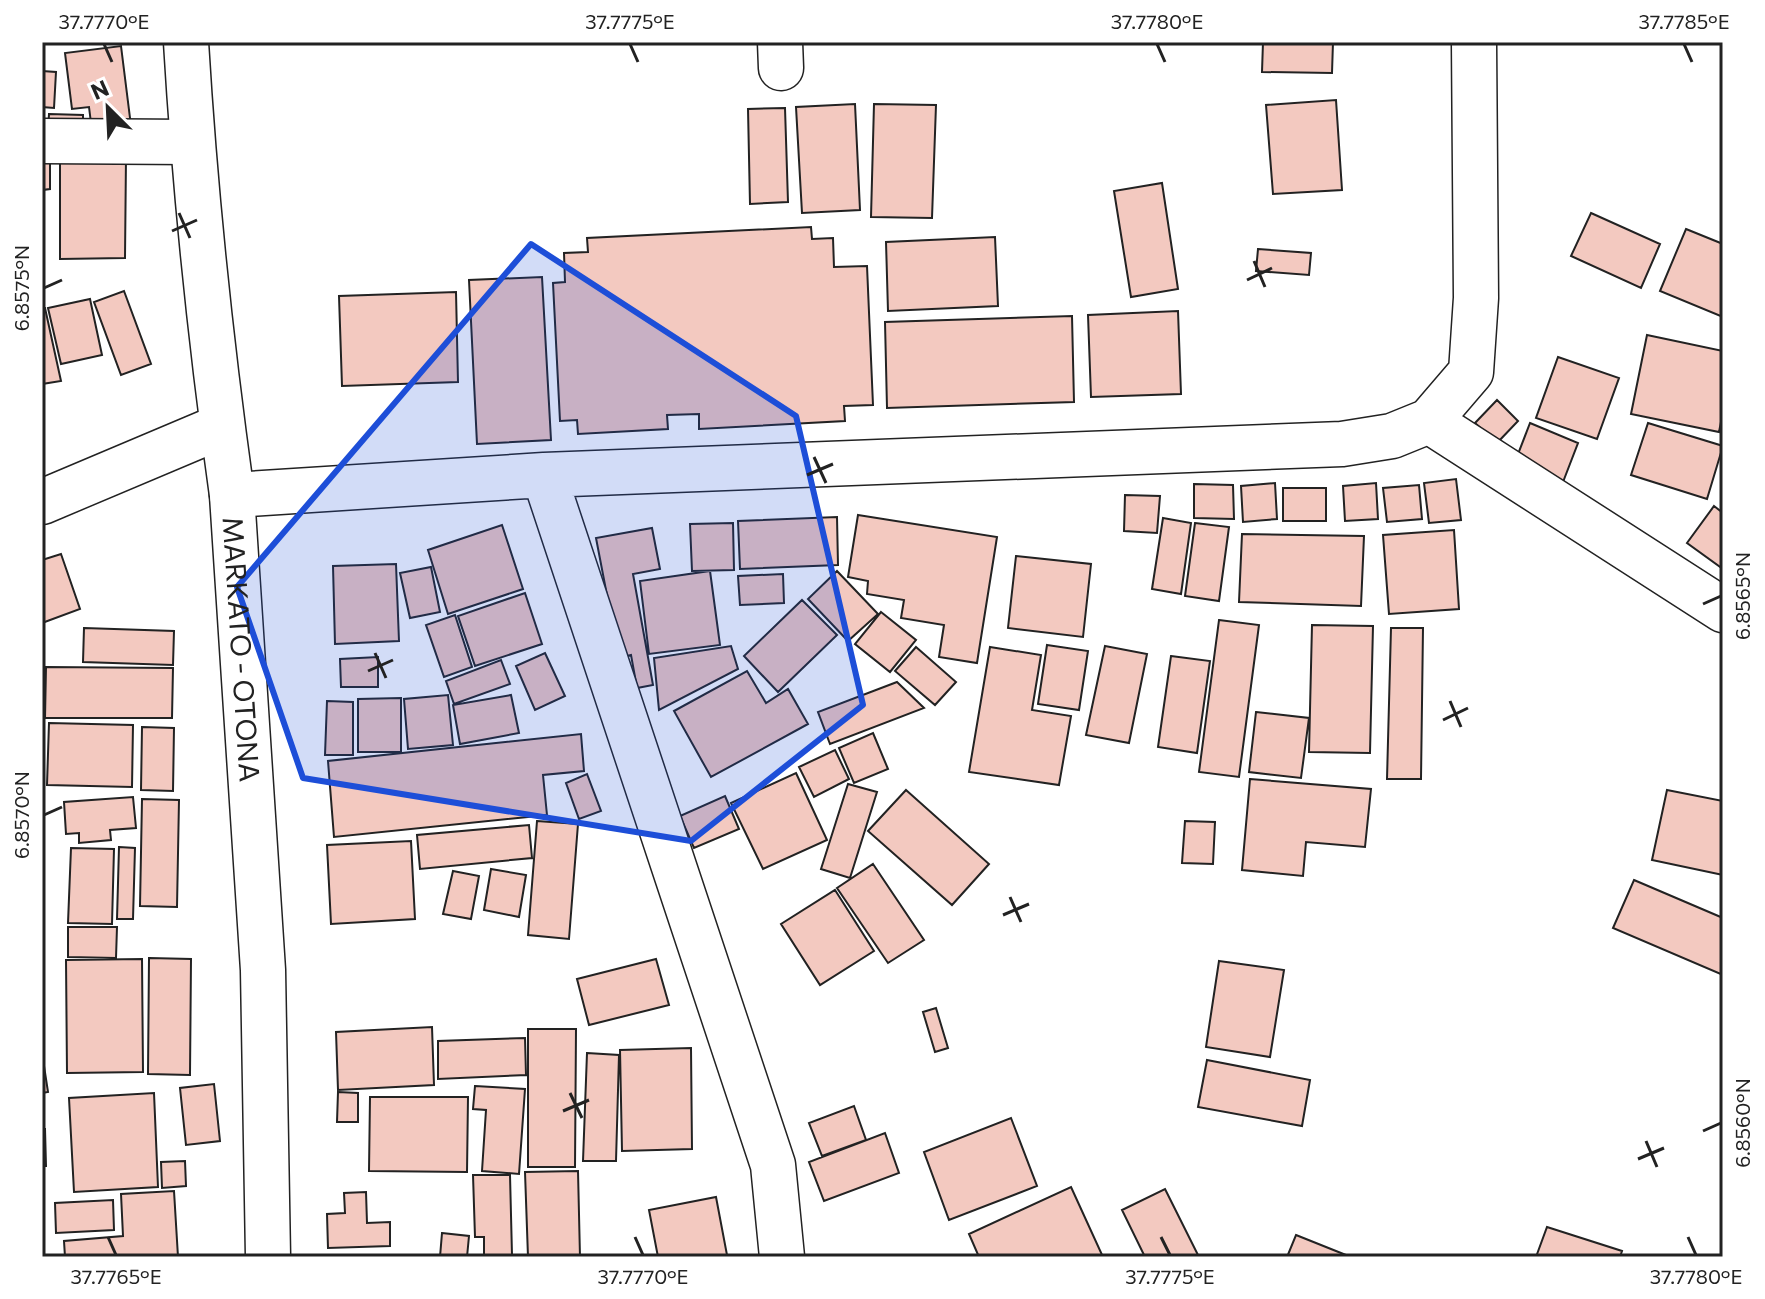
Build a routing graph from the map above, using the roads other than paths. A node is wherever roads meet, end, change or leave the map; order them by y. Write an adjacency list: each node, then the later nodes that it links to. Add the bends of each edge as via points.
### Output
1 (186, 42): 4 (street, MARKATO - OTONA)
2 (1474, 42): 5 (street, via 1476,298 1471,372)
3 (42, 141): 4 (street)
4 (192, 142): 6 (street, MARKATO - OTONA)
5 (1429, 421): 7 (street, via 1392,436 1342,444); 10 (street)
6 (222, 426): 8 (street, MARKATO - OTONA); 9 (street)
7 (544, 475): 8 (street); 12 (street, via 773,1165)
8 (232, 495): 11 (street, MARKATO - OTONA, via 263,970)
9 (42, 502)
10 (1723, 610)
11 (268, 1257)
12 (782, 1257)

